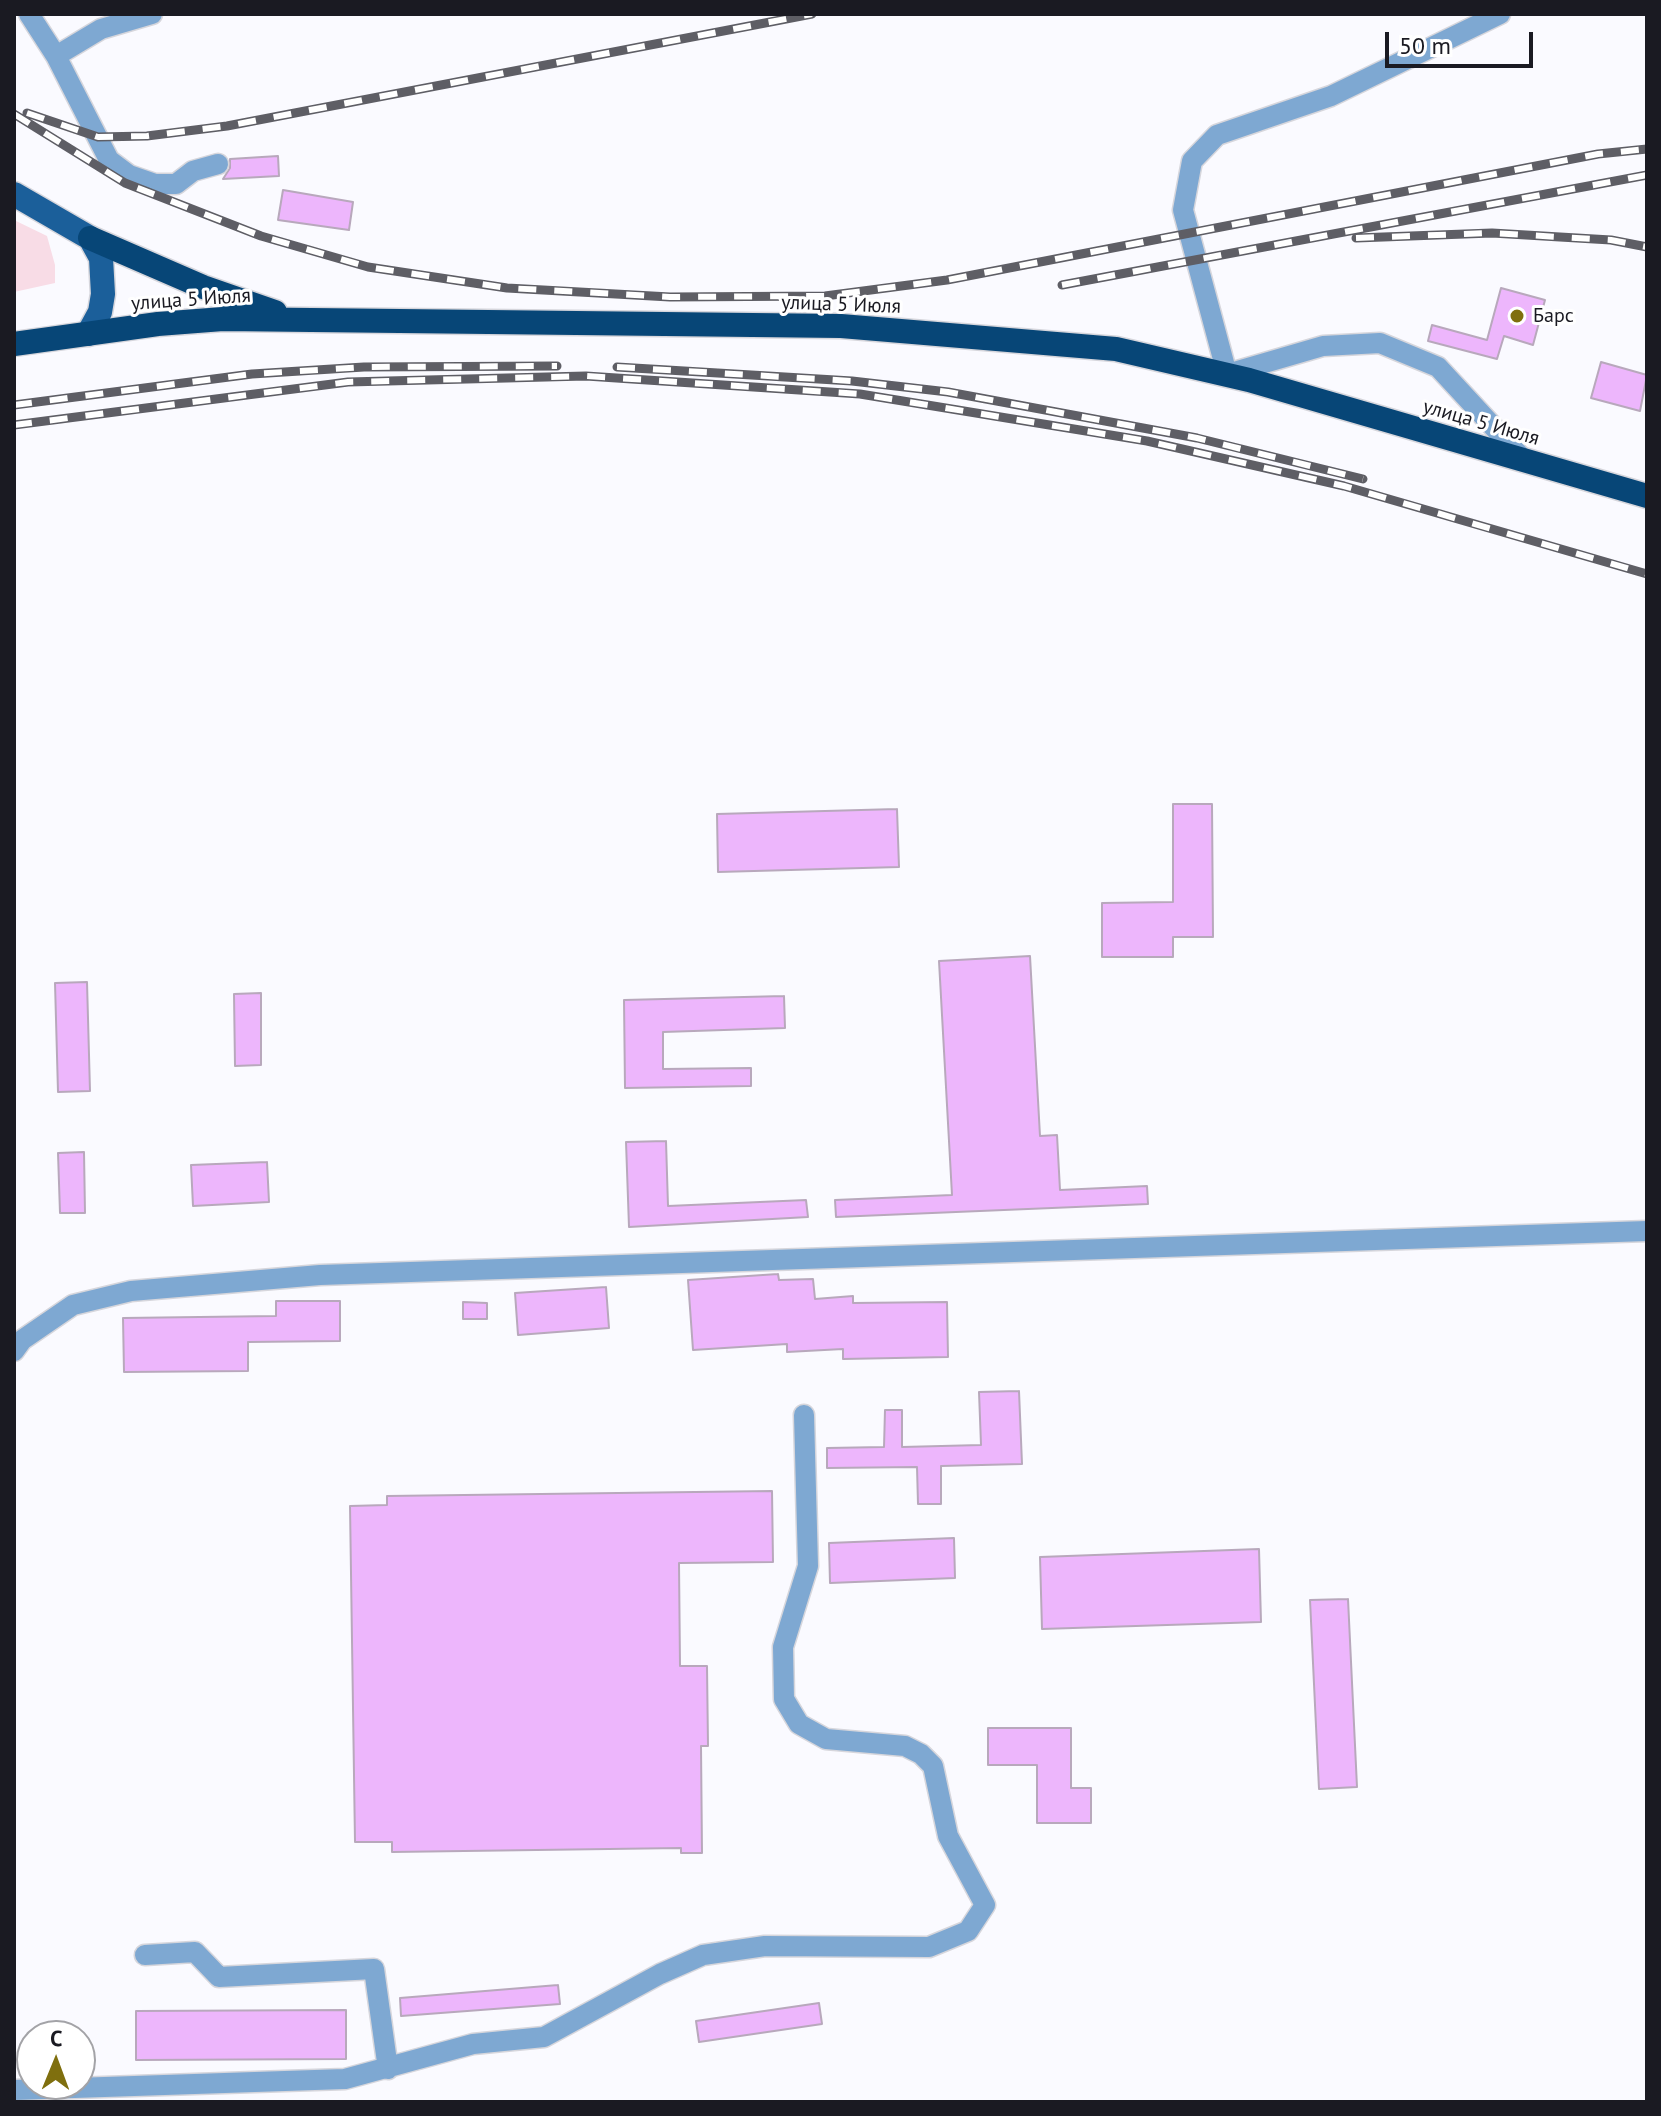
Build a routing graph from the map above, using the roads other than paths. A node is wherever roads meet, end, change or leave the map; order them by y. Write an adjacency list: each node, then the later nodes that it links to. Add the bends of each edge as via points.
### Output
1 (29, 14): 4 (street)
2 (152, 14): 4 (street, via 101,29)
3 (1500, 14): 11 (street, via 1331,96 1217,135 1192,161 1183,210)
4 (56, 56): 5 (street, via 109,160 129,175 176,184 193,171)
5 (218, 164)
6 (14, 194): 7 (main road)
7 (90, 238): 8 (highway, via 203,287); 9 (main road, via 101,258 104,284 100,312)
8 (305, 320): 9 (highway, улица 5 Июля, via 212,320); 11 (highway, улица 5 Июля, via 841,326 1116,349)
9 (88, 334): 10 (highway, улица 5 Июля)
10 (14, 344)
11 (1227, 374): 12 (highway, улица 5 Июля); 12 (street, via 1323,346 1380,343 1438,367)
12 (1524, 460): 13 (highway, улица 5 Июля)
13 (1647, 496)
14 (1647, 1231): 15 (street, via 320,1275 131,1291 88,1301 73,1305)
15 (14, 1351)
16 (804, 1415): 18 (street, via 808,1566 783,1647 784,1699 799,1724 826,1739 905,1746 933,1766 948,1836 985,1905 968,1931 929,1947 765,1946 703,1955 544,2037 473,2044)
17 (145, 1955): 18 (street, via 195,1952 219,1977 374,1969)
18 (388, 2069): 19 (street, via 345,2079)
19 (14, 2090)

